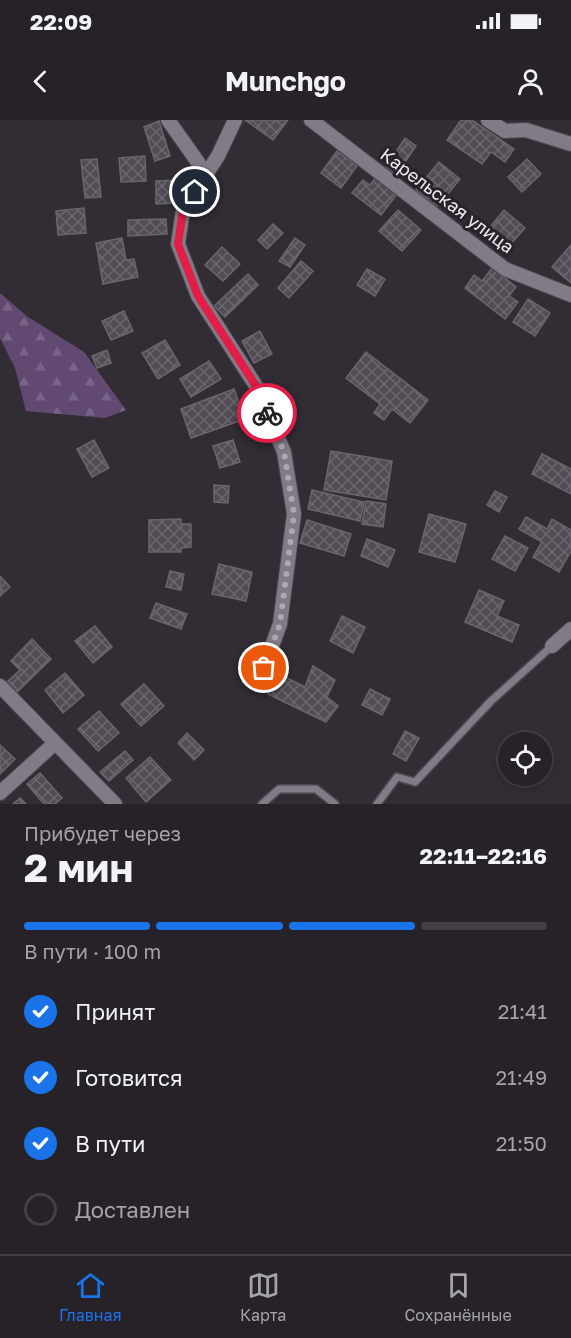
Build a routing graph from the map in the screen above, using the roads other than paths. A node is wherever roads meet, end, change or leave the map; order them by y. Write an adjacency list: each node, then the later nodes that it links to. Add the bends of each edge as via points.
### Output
1 (168, 120): 6 (street)
2 (235, 120): 6 (street)
3 (311, 120): 7 (street, Карельская улица, via 505,269)
4 (488, 120): 5 (street, via 505,131 526,130)
5 (571, 144)
6 (207, 175): 10 (street, via 183,210 178,244 198,296 256,386 284,452 294,514 280,624)
7 (571, 295)
8 (571, 629): 9 (street)
9 (552, 645): 17 (lane, via 491,701 415,782 398,777)
10 (264, 668)
11 (0, 686): 12 (street)
12 (55, 743): 13 (street); 14 (street)
13 (0, 793)
14 (115, 804)
15 (262, 804): 16 (lane, via 279,789 316,789)
16 (335, 804)
17 (377, 804)

